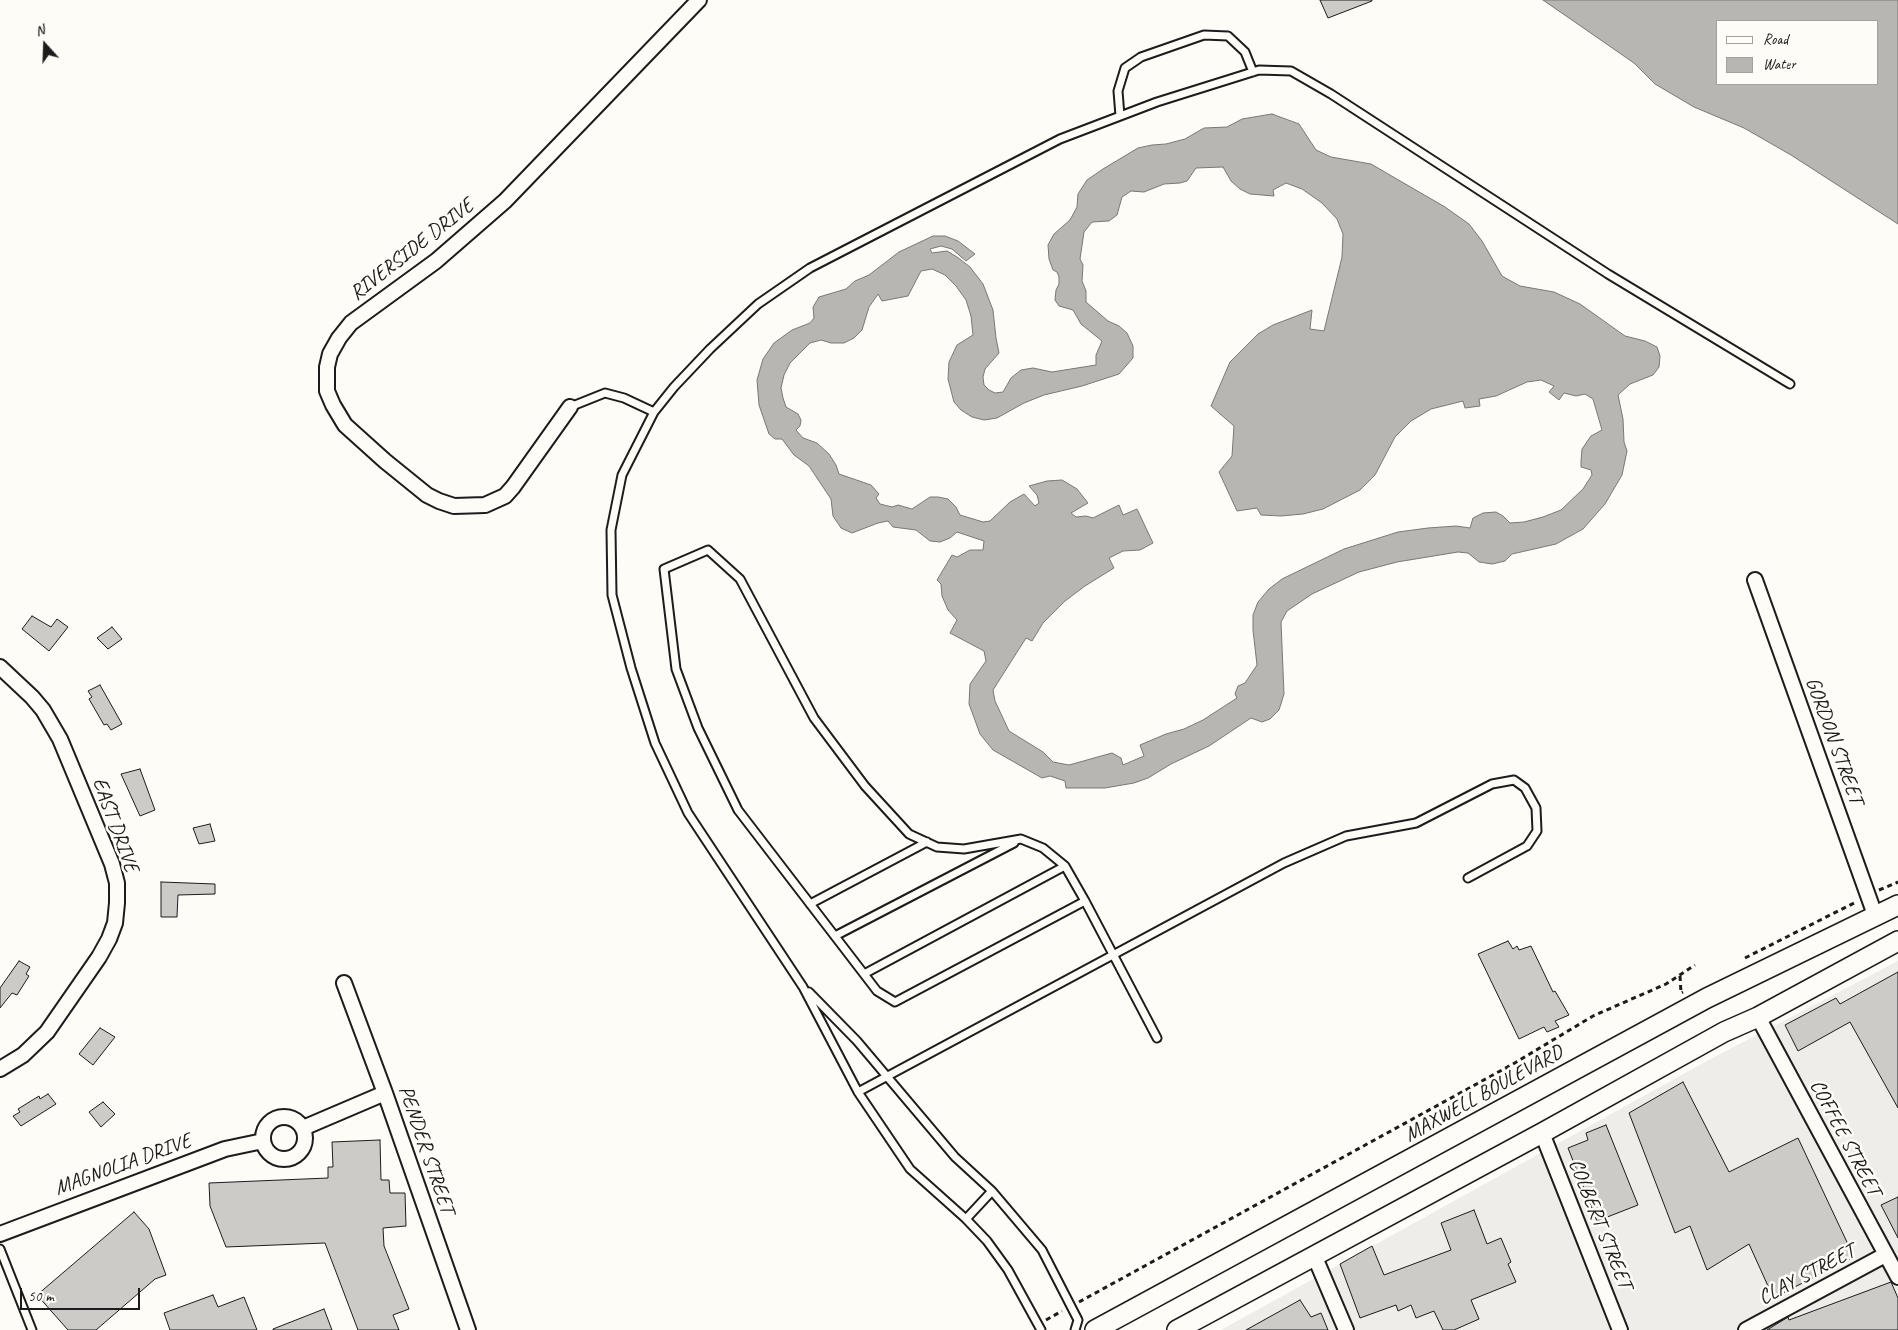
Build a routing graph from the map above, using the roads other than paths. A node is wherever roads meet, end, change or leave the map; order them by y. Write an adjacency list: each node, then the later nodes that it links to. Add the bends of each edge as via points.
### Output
1 (700, 0): 5 (street, RIVERSIDE DRIVE, via 504,201 436,261 360,315 339,338 330,354 326,380 333,405 346,425 427,495 454,506 485,505 505,496)
2 (1253, 72): 3 (lane); 3 (lane, via 1245,52 1228,36 1204,35 1141,57 1125,68 1118,92); 4 (lane, via 1291,71 1332,94 1608,274)
3 (1120, 116): 6 (lane, via 1060,139 810,268 758,304 674,387)
4 (1790, 384)
5 (570, 406): 6 (lane, via 605,393)
6 (654, 412): 22 (lane, via 622,475 611,530 612,594 631,668 655,743 688,813)
7 (1755, 580): 16 (street, GORDON STREET)
8 (0, 667): 25 (street, EAST DRIVE, via 32,697 60,739 112,864 118,903 109,939 47,1032 23,1055)
9 (1021, 839): 10 (lane, via 964,848 937,847); 11 (lane, via 1043,848); 17 (lane)
10 (927, 842): 14 (lane); 14 (lane, via 909,834 865,786 814,718 740,579 708,550 664,569 676,669 698,728 738,810)
11 (1065, 866): 13 (lane); 20 (lane)
12 (1468, 878): 19 (lane, via 1526,846 1537,831 1536,808 1525,788 1514,780 1492,784 1416,823 1346,836 1284,863)
13 (1085, 901): 19 (lane); 20 (lane, via 895,1002 877,991)
14 (810, 904): 17 (lane)
15 (1898, 905): 16 (main road, MAXWELL BOULEVARD)
16 (1876, 915): 43 (main road, MAXWELL BOULEVARD, via 1707,998)
17 (835, 936): 20 (lane)
18 (1898, 941): 23 (main road)
19 (1113, 954): 24 (lane); 26 (lane)
20 (864, 974)
21 (344, 983): 28 (street, PENDER STREET)
22 (804, 987): 26 (lane); 27 (lane)
23 (1758, 1017): 30 (main road, via 1724,1032); 37 (street, COFFEE STREET)
24 (1157, 1038)
25 (0, 1069)
26 (887, 1075): 27 (lane); 32 (lane, via 955,1157)
27 (858, 1092): 33 (lane, via 910,1169)
28 (385, 1093): 29 (street); 41 (street, PENDER STREET)
29 (303, 1128): 31 (street, via 297,1121 281,1117 267,1125); 31 (street, via 305,1144 301,1151 287,1160 271,1155)
30 (1542, 1133): 36 (main road); 46 (street, COLBERT STREET)
31 (263, 1141): 34 (street, MAGNOLIA DRIVE, via 224,1149)
32 (992, 1191): 33 (lane); 42 (lane, via 1042,1250 1078,1320)
33 (966, 1219): 39 (lane, via 1008,1270)
34 (0, 1234)
35 (0, 1249): 40 (lane)
36 (1314, 1255): 44 (main road); 45 (street)
37 (1885, 1255): 38 (street, COFFEE STREET); 47 (street, CLAY STREET)
38 (1898, 1277)
39 (1040, 1327)
40 (32, 1330)
41 (468, 1330)
42 (1075, 1330)
43 (1095, 1330)
44 (1177, 1330)
45 (1346, 1330)
46 (1620, 1330)
47 (1746, 1330)

